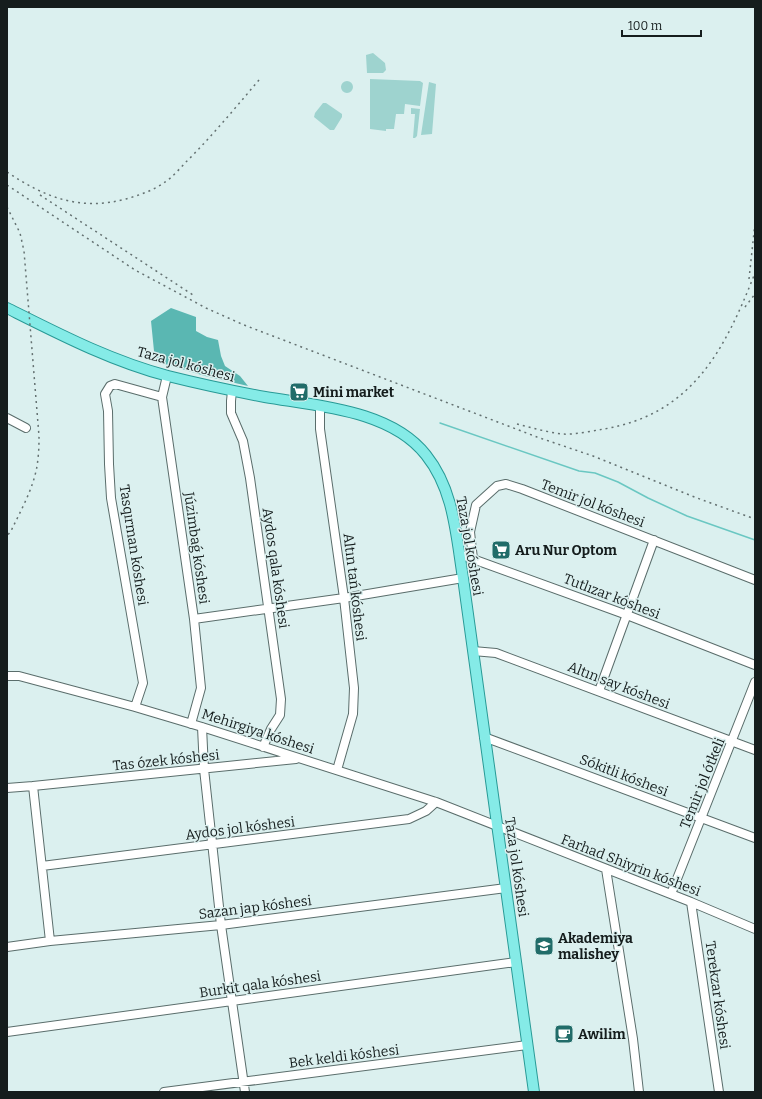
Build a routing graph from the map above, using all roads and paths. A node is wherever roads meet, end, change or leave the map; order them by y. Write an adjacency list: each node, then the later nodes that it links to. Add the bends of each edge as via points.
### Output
1 (7, 308): 2 (main road, Taza jol kóshesi, via 104,355)
2 (167, 376): 3 (main road, Taza jol kóshesi); 4 (street, Júzimbaǵ kóshesi)
3 (232, 391): 5 (main road, Taza jol kóshesi); 14 (street, Aydos qala kóshesi, via 231,414 243,441)
4 (162, 397): 16 (street, Júzimbaǵ kóshesi); 22 (street, Tasqırman kóshesi, via 115,384 110,386 105,394 108,411 111,498 143,683)
5 (320, 406): 9 (main road, Taza jol kóshesi, via 358,414 384,424 404,434 426,454 441,478 451,506); 13 (street, Altın tań kóshesi, via 320,429)
6 (7, 418): 7 (street)
7 (26, 428)
8 (654, 540): 10 (street, Temir jol kóshesi, via 506,484 497,486 476,505 470,532); 12 (street, Temir jol kóshesi); 15 (street)
9 (459, 554): 10 (street, Tutlızar kóshesi); 11 (main road, Taza jol kóshesi)
10 (473, 558): 15 (street, Tutlızar kóshesi)
11 (463, 578): 13 (street); 17 (main road, Taza jol kóshesi)
12 (755, 580)
13 (344, 598): 14 (street); 31 (street, Altın tań kóshesi, via 354,688 353,714)
14 (268, 609): 16 (street); 27 (street, Aydos qala kóshesi, via 281,699 280,715)
15 (627, 615): 18 (street, Tutlızar kóshesi); 21 (street)
16 (194, 619): 23 (street, Júzimbaǵ kóshesi, via 201,688)
17 (473, 652): 21 (street, Altın say kóshesi, via 496,653); 25 (main road, Taza jol kóshesi)
18 (755, 665)
19 (7, 676): 22 (street, Mehirgiya kóshesi, via 19,676)
20 (755, 682): 26 (street, Temir jol ótkeli)
21 (599, 691): 26 (street, Altın say kóshesi)
22 (135, 707): 23 (street, Mehirgiya kóshesi)
23 (192, 724): 24 (street, Mehirgiya kóshesi)
24 (202, 727): 27 (street, Mehirgiya kóshesi); 30 (street)
25 (484, 737): 35 (street, Sókitli kóshesi); 36 (main road, Taza jol kóshesi)
26 (732, 742): 28 (street, Altın say kóshesi); 35 (street, Temir jol ótkeli)
27 (263, 747): 29 (street, Mehirgiya kóshesi)
28 (755, 750)
29 (301, 759): 30 (street, Tas ózek kóshesi); 31 (street, Mehirgiya kóshesi)
30 (204, 769): 32 (street, Tas ózek kóshesi); 38 (street)
31 (337, 770): 34 (street, Mehirgiya kóshesi)
32 (33, 786): 33 (street, Tas ózek kóshesi); 39 (street)
33 (7, 788)
34 (436, 802): 36 (street, Mehirgiya kóshesi); 38 (street, Aydos jol kóshesi, via 426,811 409,819)
35 (702, 818): 37 (street, Sókitli kóshesi); 42 (street, Temir jol ótkeli)
36 (497, 826): 40 (street, Farhad Shiyrin kóshesi); 41 (main road, Taza jol kóshesi)
37 (755, 838)
38 (211, 845): 39 (street, Aydos jol kóshesi); 44 (street)
39 (42, 866): 46 (street)
40 (606, 869): 42 (street, Farhad Shiyrin kóshesi); 56 (street)
41 (506, 888): 44 (street, Sazan jap kóshesi); 48 (main road, Taza jol kóshesi)
42 (671, 894): 43 (street, Farhad Shiyrin kóshesi)
43 (691, 902): 45 (street, Farhad Shiyrin kóshesi); 57 (street, Terekzar kóshesi)
44 (221, 925): 46 (street, Sazan jap kóshesi); 49 (street)
45 (755, 929)
46 (50, 942): 47 (street, Sazan jap kóshesi)
47 (7, 947)
48 (516, 962): 49 (street, Burkit qala kóshesi); 51 (main road, Taza jol kóshesi)
49 (231, 1002): 50 (street, Burkit qala kóshesi); 52 (street)
50 (7, 1032)
51 (527, 1046): 52 (street, Bek keldi kóshesi); 55 (main road, Taza jol kóshesi)
52 (244, 1082): 53 (street, Bek keldi kóshesi); 54 (street)
53 (164, 1092)
54 (245, 1092)
55 (534, 1092)
56 (639, 1092)
57 (719, 1092)

